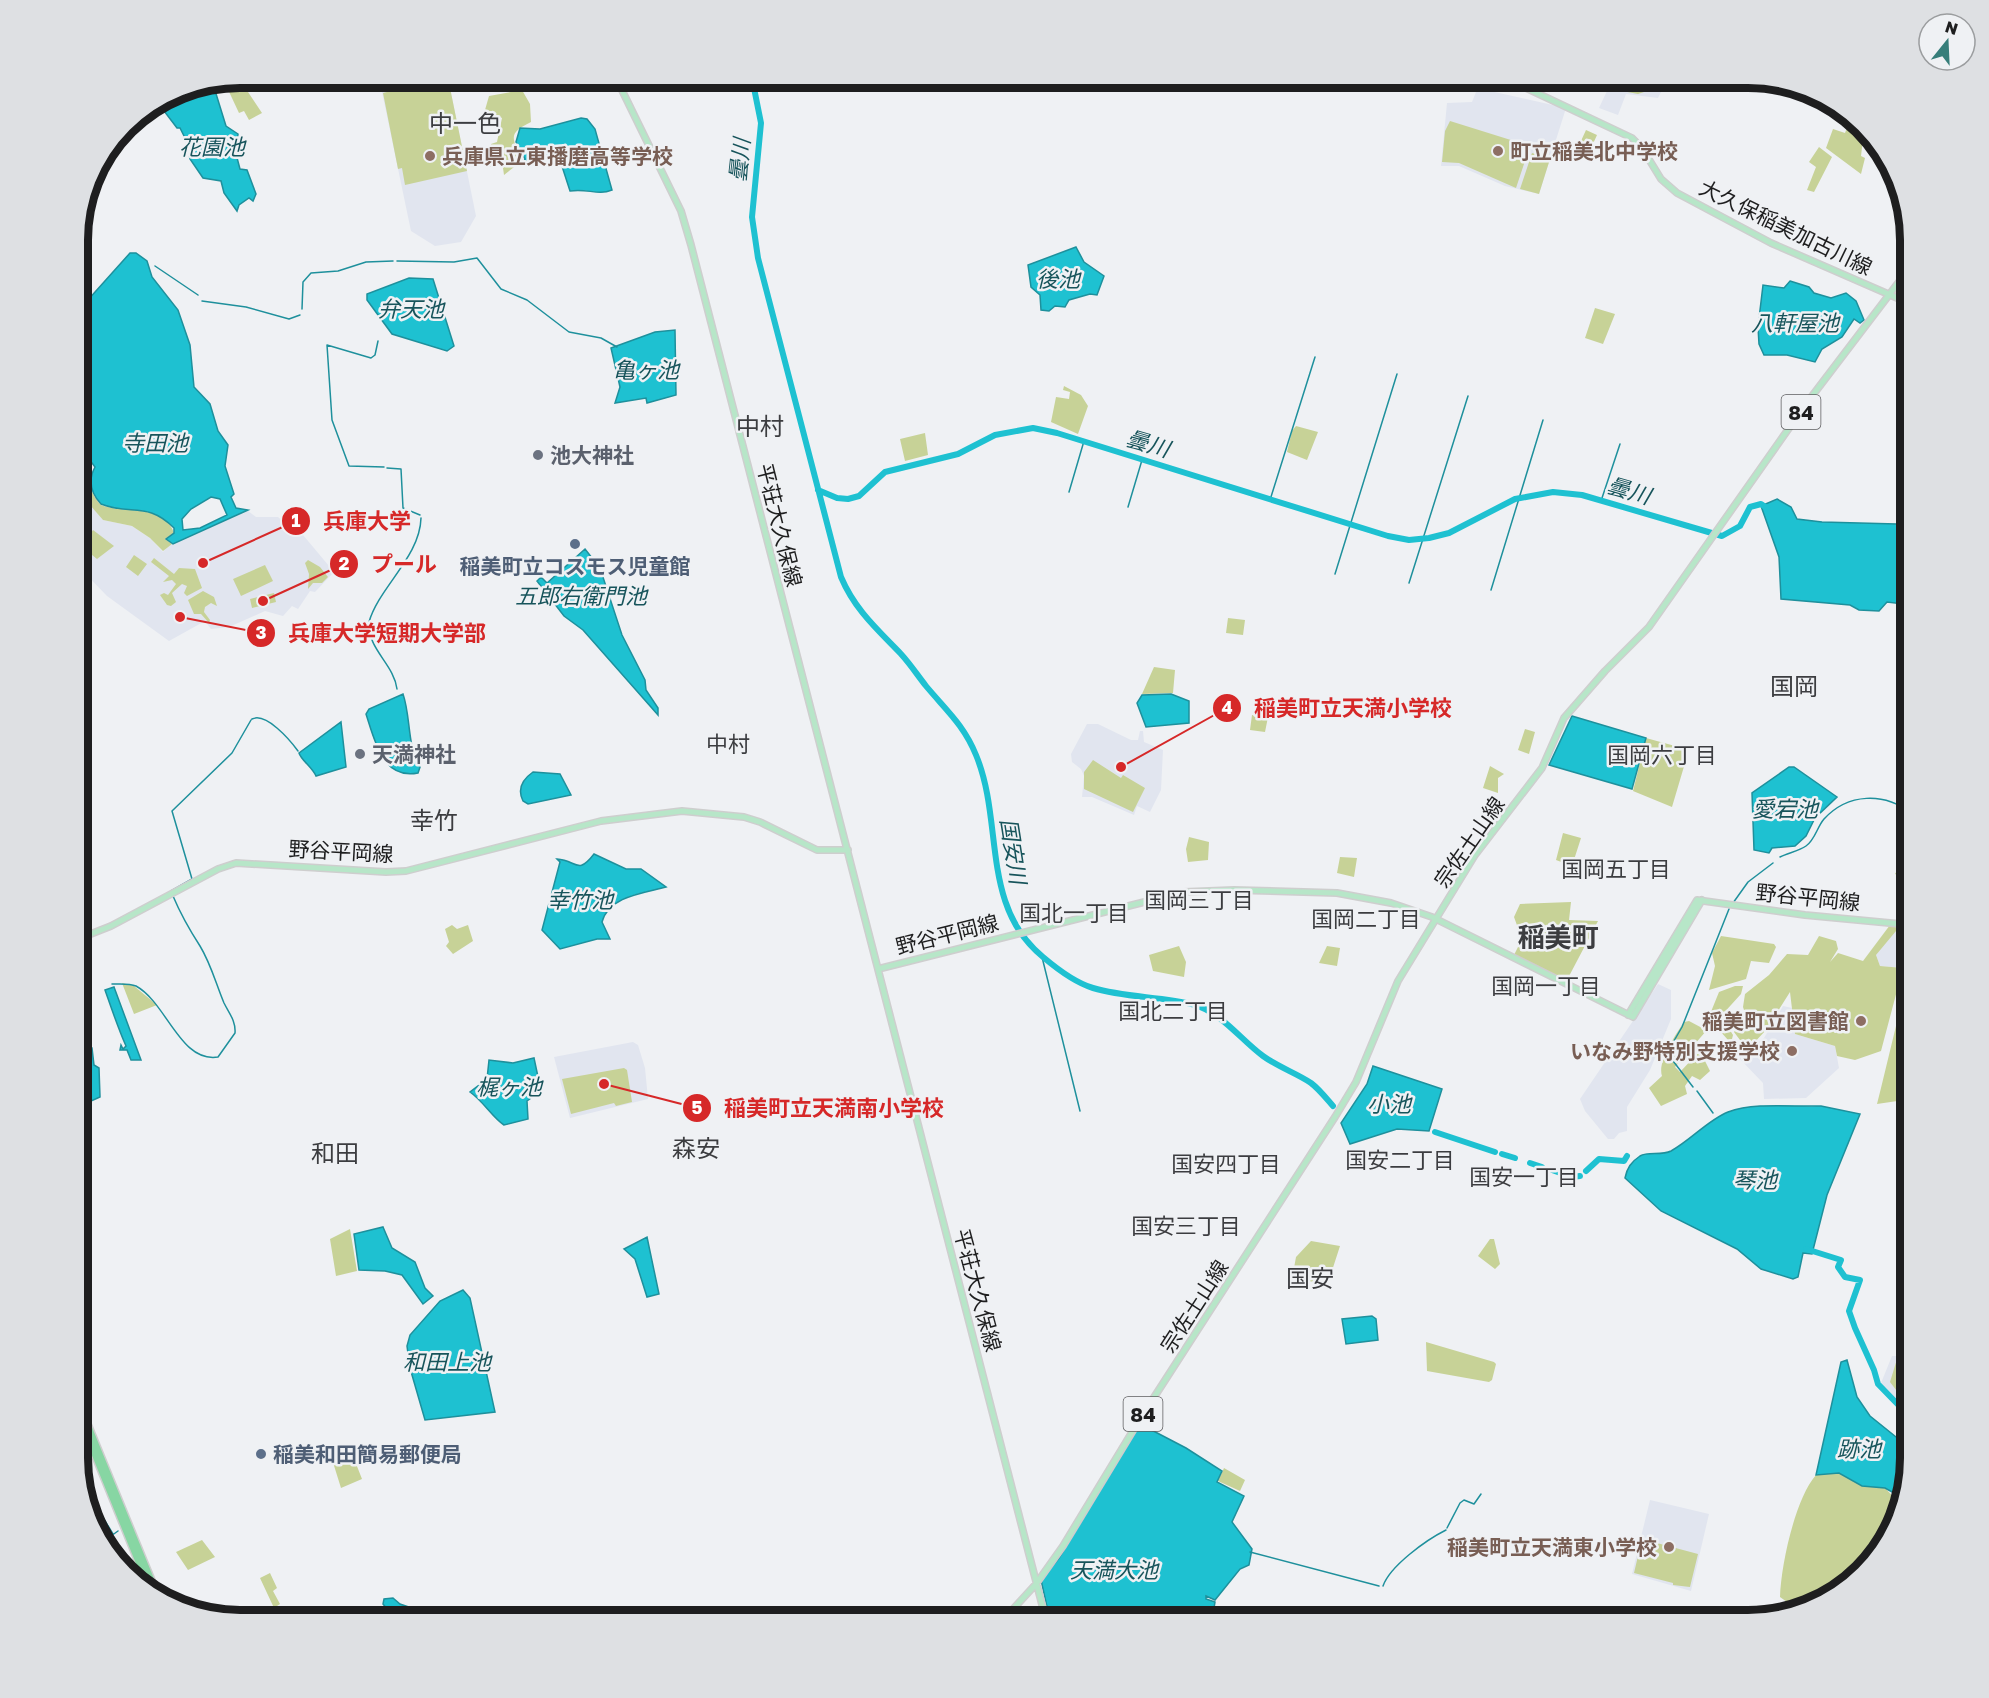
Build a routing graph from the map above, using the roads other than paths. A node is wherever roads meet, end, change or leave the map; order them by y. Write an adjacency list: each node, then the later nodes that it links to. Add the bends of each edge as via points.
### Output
1 (621, 88): 6 (main road, 平荘大久保線, via 681,211)
2 (1526, 88): 4 (main road, 大久保稲美加古川線, via 1632,138 1661,179 1677,193 1771,243)
3 (1900, 280): 4 (main road, 宗佐土山線 / 84)
4 (1889, 295): 5 (main road, 大久保稲美加古川線); 7 (main road, 宗佐土山線 / 84, via 1639,639 1570,710 1542,768 1475,855)
5 (1900, 300)
6 (848, 850): 9 (main road, 野谷平岡線, via 817,850 744,817 673,811 601,821 406,871 236,863); 10 (main road, 野谷平岡線)
7 (1436, 920): 8 (main road, 野谷平岡線, via 1631,1016 1699,900); 10 (main road, 野谷平岡線, via 1403,906 1353,894 1210,890 1180,893); 15 (main road, 宗佐土山線 / 84, via 1394,987 1356,1082 1339,1111)
8 (1900, 924)
9 (89, 935)
10 (878, 969): 15 (main road, 平荘大久保線)
11 (89, 1428): 14 (highway)
12 (89, 1440): 13 (highway)
13 (144, 1575)
14 (152, 1581)
15 (1036, 1584): 16 (main road, 宗佐土山線 / 84); 17 (main road, 平荘大久保線)
16 (1012, 1610)
17 (1043, 1610)

